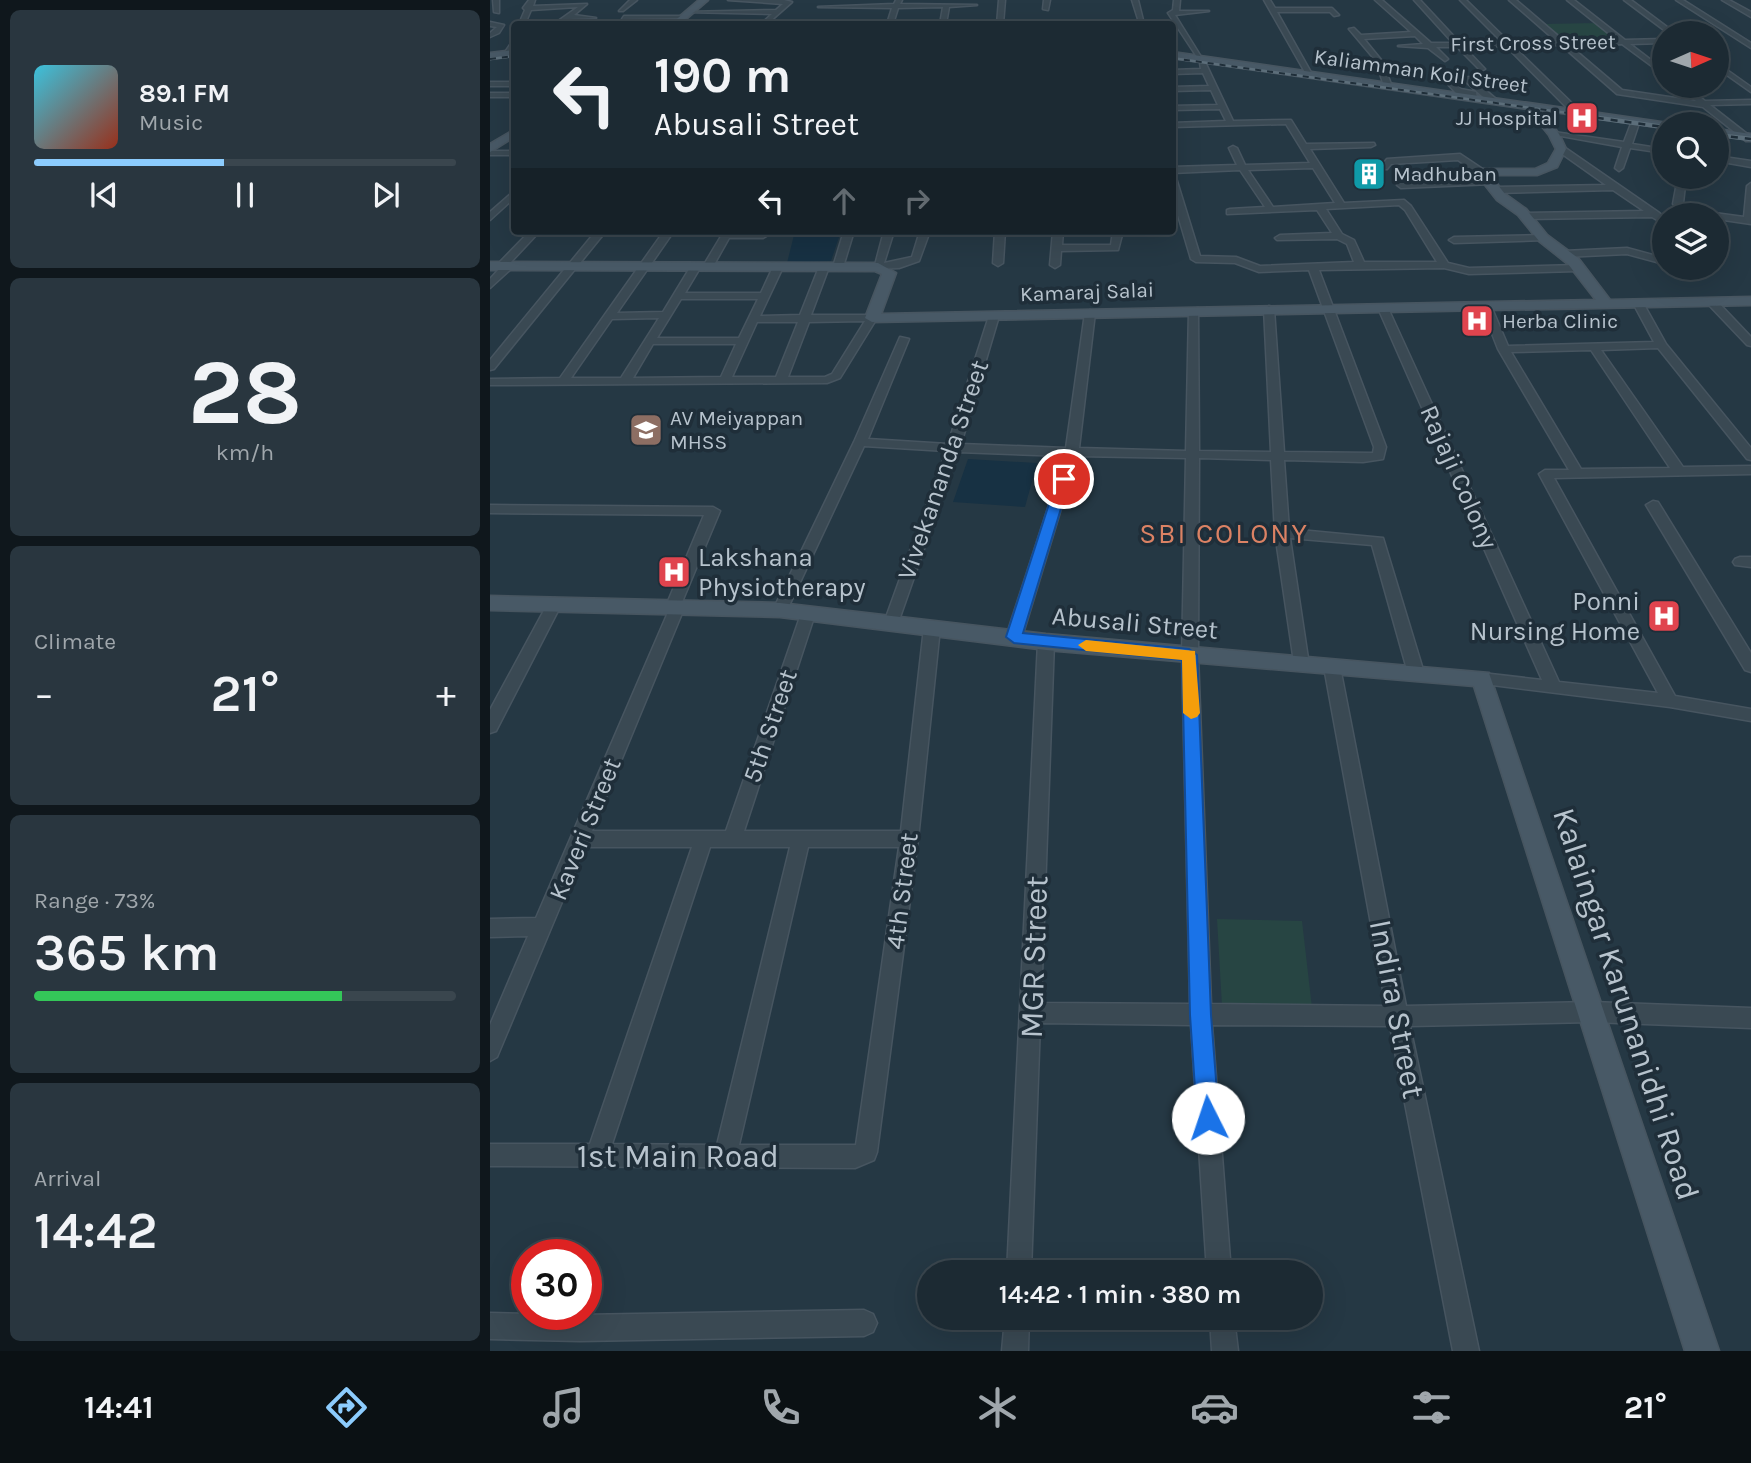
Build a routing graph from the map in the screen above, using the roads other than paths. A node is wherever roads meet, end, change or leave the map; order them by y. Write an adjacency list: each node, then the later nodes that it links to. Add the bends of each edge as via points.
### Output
1 (496, 0): 32 (street)
2 (532, 0): 26 (street)
3 (593, 0): 22 (street)
4 (634, 0): 28 (street)
5 (704, 0): 36 (street)
6 (731, 0): 33 (street, via 789,2)
7 (1002, 0): 49 (street)
8 (1047, 0): 27 (street)
9 (1135, 0): 42 (street)
10 (1177, 0): 35 (street, via 1176,11)
11 (1268, 0): 29 (street)
12 (1295, 0): 30 (street)
13 (1378, 0): 56 (street)
14 (1417, 0): 67 (street)
15 (1463, 0): 65 (street)
16 (1512, 0): 64 (street)
17 (1570, 0): 63 (street)
18 (1627, 0): 53 (street)
19 (1679, 0): 61 (street)
20 (1725, 0): 38 (street)
21 (898, 3): 23 (street); 25 (street); 47 (street)
22 (585, 5): 26 (street); 39 (street)
23 (946, 5): 24 (street); 48 (street)
24 (974, 5)
25 (821, 7)
26 (526, 8): 43 (street)
27 (1046, 9)
28 (621, 10)
29 (1272, 10): 30 (street); 78 (street)
30 (1302, 10): 37 (street, via 1332,10)
31 (1206, 11): 35 (street)
32 (497, 12)
33 (778, 12): 36 (street); 46 (street)
34 (1066, 13): 50 (street)
35 (1171, 13): 51 (street)
36 (686, 15): 41 (street); 45 (street)
37 (1336, 15)
38 (1751, 15)
39 (567, 17): 40 (street); 44 (street)
40 (593, 18)
41 (624, 18)
42 (1141, 19)
43 (523, 21)
44 (561, 21)
45 (679, 21)
46 (767, 21)
47 (891, 21)
48 (943, 21)
49 (1000, 21)
50 (1066, 21)
51 (1176, 21)
52 (1176, 21): 75 (street)
53 (1656, 21)
54 (490, 24): 57 (street, via 501,24)
55 (1352, 29): 58 (street)
56 (1416, 34): 58 (street); 66 (street)
57 (490, 35)
58 (1359, 37): 82 (street, via 1379,61)
59 (1751, 38): 61 (street)
60 (1729, 39): 61 (street)
61 (1740, 39): 69 (street)
62 (1652, 41): 63 (street, First Cross Street)
63 (1624, 42): 64 (street, First Cross Street); 74 (street)
64 (1563, 43): 65 (street, First Cross Street); 92 (street, via 1620,92)
65 (1506, 44): 67 (street, First Cross Street); 96 (street)
66 (1432, 45): 67 (street, First Cross Street); 68 (street, First Cross Street); 73 (street)
67 (1459, 45): 76 (street)
68 (1401, 46)
69 (1751, 46)
70 (510, 53): 71 (street)
71 (490, 56)
72 (1176, 58): 75 (street, Kaliamman Koil Street)
73 (1445, 59)
74 (1652, 64)
75 (1203, 65): 77 (street); 78 (street, Kaliamman Koil Street); 83 (street); 94 (street, Kaliamman Koil Street)
76 (1481, 69)
77 (1176, 71)
78 (1310, 74): 82 (street, Kaliamman Koil Street)
79 (1729, 74): 85 (street)
80 (490, 84): 81 (street)
81 (511, 84)
82 (1387, 84): 88 (street, Kaliamman Koil Street)
83 (1214, 88): 84 (street); 93 (street)
84 (1176, 89)
85 (1751, 90)
86 (490, 95): 87 (street)
87 (511, 95)
88 (1474, 98): 90 (street, Kaliamman Koil Street); 90 (street, via 1448,80 1468,79)
89 (1697, 98): 92 (street)
90 (1493, 101): 94 (street, Kaliamman Koil Street)
91 (1751, 102): 92 (street)
92 (1705, 104): 104 (street)
93 (1223, 107): 95 (street); 97 (street)
94 (1531, 107): 96 (street, Kaliamman Koil Street); 102 (street)
95 (1176, 108)
96 (1578, 114): 98 (street, Kaliamman Koil Street); 99 (street, Kaliamman Koil Street)
97 (1230, 122): 100 (street); 108 (street, via 1284,121)
98 (1635, 123): 101 (street, Kaliamman Koil Street); 107 (street)
99 (1652, 124)
100 (1176, 125)
101 (1652, 125)
102 (1554, 134): 107 (street); 110 (street)
103 (1729, 134): 104 (street)
104 (1749, 137)
105 (511, 138): 112 (street)
106 (1371, 145): 108 (street)
107 (1627, 145): 111 (street); 118 (street)
108 (1305, 147): 116 (street)
109 (1233, 148): 119 (street)
110 (1561, 149): 121 (street, via 1544,171); 124 (street)
111 (1652, 149)
112 (490, 151): 113 (street)
113 (511, 153)
114 (1729, 161): 115 (street)
115 (1751, 164)
116 (1315, 165): 119 (street); 127 (street)
117 (1367, 167): 121 (street, via 1423,161 1430,154 1464,158)
118 (1619, 167)
119 (1243, 169): 120 (street); 129 (street)
120 (1176, 170)
121 (1489, 181): 122 (street); 124 (street); 133 (street)
122 (1401, 185)
123 (1751, 186): 136 (street)
124 (1618, 187): 131 (street)
125 (1176, 192): 164 (street, via 1196,259 1236,260 1259,269)
126 (511, 197): 134 (street)
127 (1341, 205): 128 (street); 158 (street, via 1406,205)
128 (1321, 207): 129 (street); 147 (street)
129 (1271, 210): 130 (street)
130 (1230, 212)
131 (1652, 212)
132 (1652, 214): 133 (street)
133 (1526, 216): 149 (street)
134 (490, 217)
135 (1729, 218): 136 (street)
136 (1749, 221)
137 (531, 235): 159 (street)
138 (598, 235): 160 (street)
139 (666, 235): 162 (street)
140 (763, 235): 165 (street, via 726,235)
141 (847, 235): 161 (street)
142 (888, 235): 155 (street)
143 (924, 235): 155 (street, via 916,259)
144 (1000, 235): 154 (street)
145 (1058, 235): 151 (street)
146 (1117, 235): 151 (street, via 1115,248)
147 (1338, 236): 148 (street); 157 (street, via 1351,242)
148 (1280, 238)
149 (1543, 238): 150 (street); 153 (street)
150 (1454, 240)
151 (1056, 248): 156 (street)
152 (1652, 259): 153 (street)
153 (1572, 261): 158 (street, via 1469,271); 172 (street)
154 (998, 263)
155 (878, 265): 161 (street); 182 (street, via 889,273)
156 (1055, 265)
157 (1360, 265): 158 (street); 164 (street)
158 (1444, 265)
159 (500, 266): 160 (street); 166 (street)
160 (572, 266): 162 (street); 192 (street)
161 (834, 266): 163 (street); 184 (street)
162 (645, 267): 165 (street); 180 (street)
163 (778, 267): 165 (street); 168 (street)
164 (1313, 267): 173 (street)
165 (701, 268): 167 (street)
166 (490, 285)
167 (677, 296): 168 (street); 179 (street)
168 (763, 296): 183 (street)
169 (1751, 300): 170 (street, Kamaraj Salai)
170 (1711, 301): 171 (street, Kamaraj Salai); 188 (street)
171 (1638, 303): 172 (street, Kamaraj Salai); 189 (street)
172 (1606, 304): 175 (street, Kamaraj Salai)
173 (1328, 307): 174 (street, Kamaraj Salai); 176 (street, Kamaraj Salai); 202 (street, via 1380,447 1379,456)
174 (1383, 308): 175 (street, Kamaraj Salai); 225 (street, Rajaji Colony)
175 (1486, 308): 191 (street)
176 (1269, 309): 177 (street, Kamaraj Salai); 202 (street)
177 (1194, 310): 178 (street, Kamaraj Salai); 201 (street)
178 (1090, 313): 181 (street, Kamaraj Salai); 200 (street)
179 (664, 315): 180 (street); 186 (street)
180 (611, 316): 193 (street)
181 (994, 316): 182 (street, Kamaraj Salai); 199 (street, Vivekananda Street)
182 (872, 318): 184 (street); 195 (street, via 834,378)
183 (752, 319): 184 (street); 187 (street)
184 (803, 319): 195 (street)
185 (904, 339): 198 (street)
186 (649, 341): 187 (street); 196 (street)
187 (742, 341): 194 (street)
188 (1751, 343)
189 (1661, 345): 190 (street); 203 (street)
190 (1594, 347): 191 (street); 204 (street)
191 (1504, 349): 206 (street)
192 (490, 367)
193 (564, 380): 196 (street); 197 (street)
194 (725, 380): 195 (street); 196 (street)
195 (781, 380)
196 (625, 381)
197 (490, 382)
198 (860, 442): 199 (street); 213 (street)
199 (953, 449): 200 (street); 215 (street, Vivekananda Street)
200 (1072, 453): 201 (street); 217 (street)
201 (1191, 453): 202 (street); 219 (street)
202 (1279, 456): 209 (street)
203 (1751, 456)
204 (1678, 470): 205 (street); 206 (street)
205 (1751, 470)
206 (1576, 471): 226 (street, via 1545,474)
207 (1653, 505): 221 (street)
208 (490, 509): 212 (street, Kaveri Street, via 712,510)
209 (1282, 533): 220 (street); 223 (street, via 1378,541)
210 (490, 603): 211 (street, Abusali Street)
211 (555, 604): 212 (street, Abusali Street); 228 (street)
212 (675, 606): 213 (street, Abusali Street); 229 (street, Kaveri Street)
213 (780, 610): 214 (street, Abusali Street)
214 (808, 614): 215 (street, Abusali Street); 230 (street, 5th Street)
215 (891, 623): 216 (street, Abusali Street)
216 (932, 628): 217 (street, Abusali Street); 231 (street, 4th Street)
217 (1014, 637): 218 (street, Abusali Street)
218 (1046, 642): 219 (street, Abusali Street); 237 (street, MGR Street)
219 (1189, 655): 220 (street, Abusali Street); 238 (street)
220 (1301, 665): 222 (street, Abusali Street)
221 (1751, 666)
222 (1332, 667): 223 (street, Abusali Street); 239 (street, Indira Street)
223 (1416, 673): 224 (street, Abusali Street)
224 (1482, 679): 225 (street); 236 (street, Kalaingar Karunanidhi Road)
225 (1553, 686): 226 (street)
226 (1671, 701): 227 (street)
227 (1751, 715)
228 (490, 726)
229 (579, 839): 232 (street); 234 (street, Kaveri Street)
230 (733, 839): 232 (street); 233 (street)
231 (909, 839): 233 (street); 242 (street, 4th Street)
232 (703, 840): 244 (street)
233 (801, 840): 245 (street)
234 (544, 927): 235 (street); 241 (street, Kaveri Street)
235 (490, 928)
236 (1592, 1012): 239 (street); 240 (street); 255 (street, Kalaingar Karunanidhi Road)
237 (1032, 1013): 238 (street); 246 (street, MGR Street)
238 (1201, 1015): 239 (street); 247 (street)
239 (1398, 1016): 254 (street, Indira Street)
240 (1751, 1019)
241 (490, 1050)
242 (866, 1152): 245 (street, 1st Main Road, via 855,1157)
243 (490, 1155): 244 (street, 1st Main Road)
244 (597, 1157): 245 (street, 1st Main Road)
245 (725, 1157)
246 (1020, 1260)
247 (1218, 1260)
248 (864, 1323): 249 (street)
249 (490, 1326)
250 (1016, 1330): 252 (street)
251 (1223, 1330): 253 (street)
252 (1015, 1351)
253 (1225, 1351)
254 (1466, 1351)
255 (1702, 1351)

